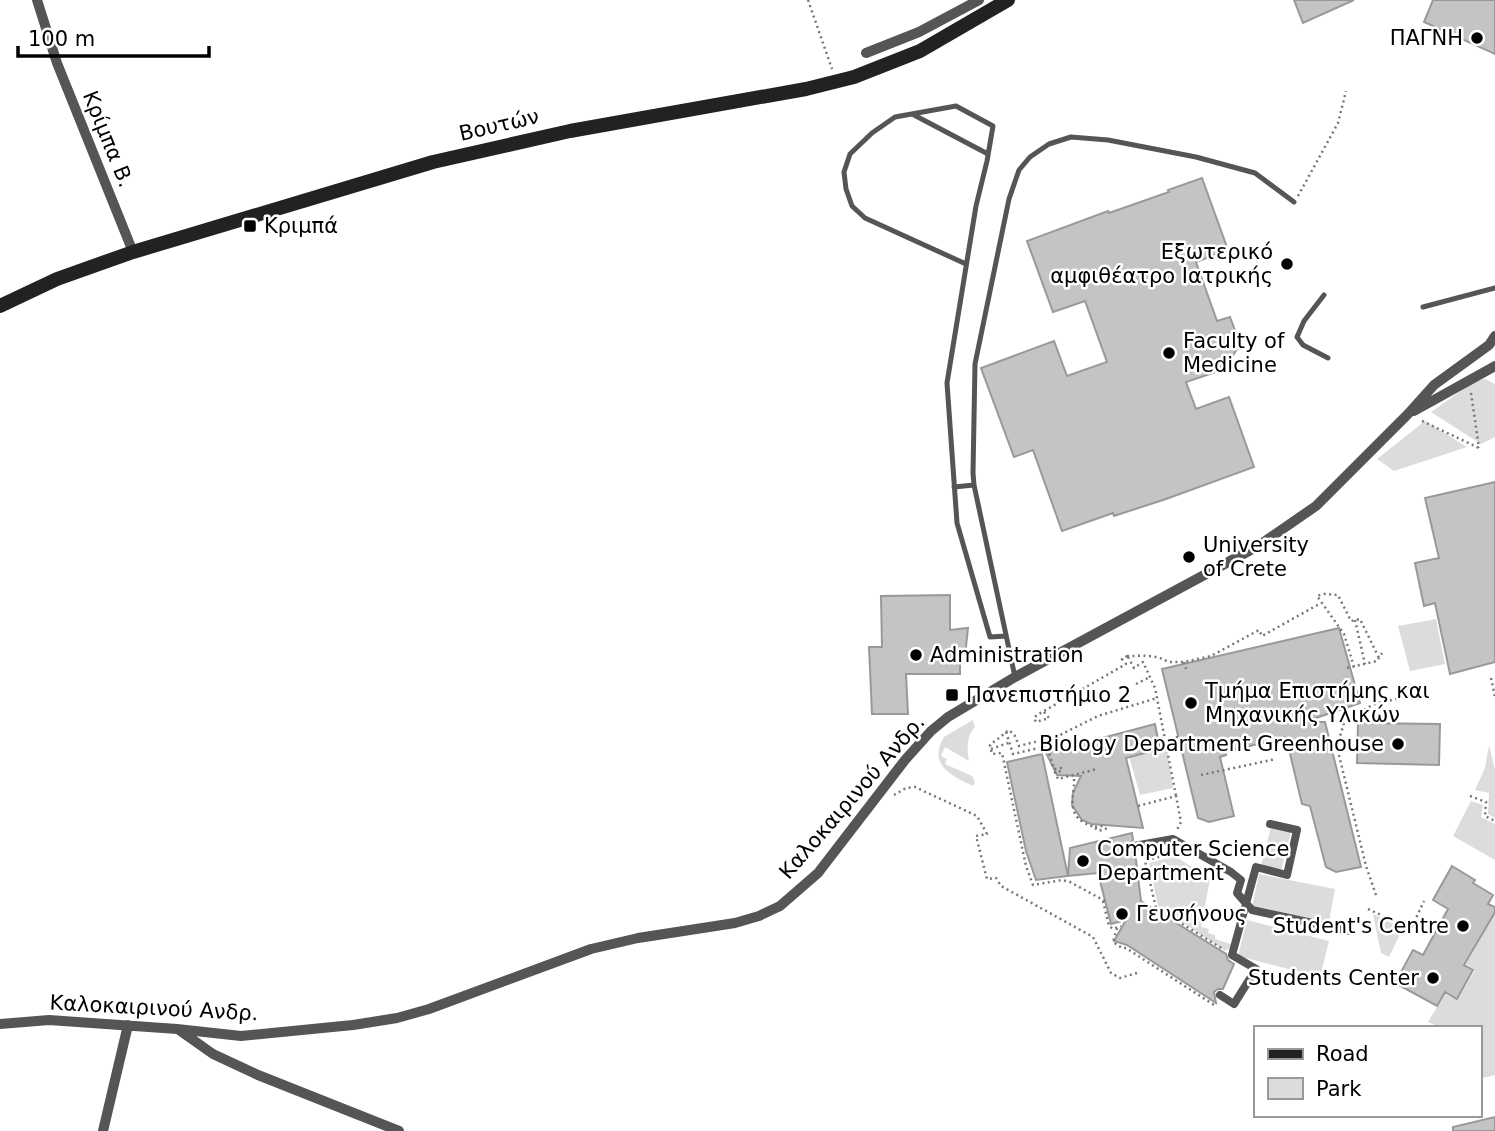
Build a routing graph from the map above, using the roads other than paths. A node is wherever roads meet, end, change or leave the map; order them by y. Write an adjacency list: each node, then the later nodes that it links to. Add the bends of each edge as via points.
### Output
1 (37, 0): 8 (street, Κρίμπα Β., via 52,50)
2 (979, 0): 4 (street)
3 (1008, 0): 8 (main road, Βουτών, via 920,51 837,82 478,150)
4 (866, 53)
5 (913, 114): 6 (lane); 6 (lane, via 956,106 993,126); 9 (lane, via 895,117 855,148 844,172 852,206 865,218)
6 (988, 154): 9 (lane)
7 (1294, 202): 18 (lane, via 1255,173 1108,140 1071,137 1030,157 1019,170 1009,199 975,365)
8 (133, 253): 12 (main road, Βουτών, via 57,279)
9 (967, 264): 19 (lane, via 947,383)
10 (1495, 288): 13 (lane)
11 (1324, 295): 15 (lane, via 1297,337)
12 (0, 306)
13 (1423, 307)
14 (1495, 336): 17 (street, via 1434,385)
15 (1328, 358)
16 (1495, 366): 17 (street)
17 (1408, 414): 21 (street, Καλοκαιρινού Ανδρ., via 1316,506 1288,527)
18 (974, 485): 19 (lane); 20 (lane)
19 (954, 487): 20 (lane, via 957,523 990,637)
20 (1006, 636): 21 (lane)
21 (1015, 677): 29 (street, Καλοκαιρινού Ανδρ., via 931,731 818,873 780,906 759,916 591,949 397,1018 241,1036)
22 (1270, 824): 24 (street, via 1297,830 1287,875 1256,867)
23 (1134, 846): 24 (street, via 1173,839 1241,880 1237,893)
24 (1247, 904): 25 (street, via 1252,910); 26 (street, via 1232,955 1256,969 1234,1004)
25 (1350, 931)
26 (1220, 995)
27 (0, 1024): 28 (street, Καλοκαιρινού Ανδρ., via 49,1020)
28 (128, 1025): 29 (street, Καλοκαιρινού Ανδρ.); 30 (street)
29 (177, 1029): 31 (street, via 213,1054 258,1075)
30 (103, 1131)
31 (400, 1131)

